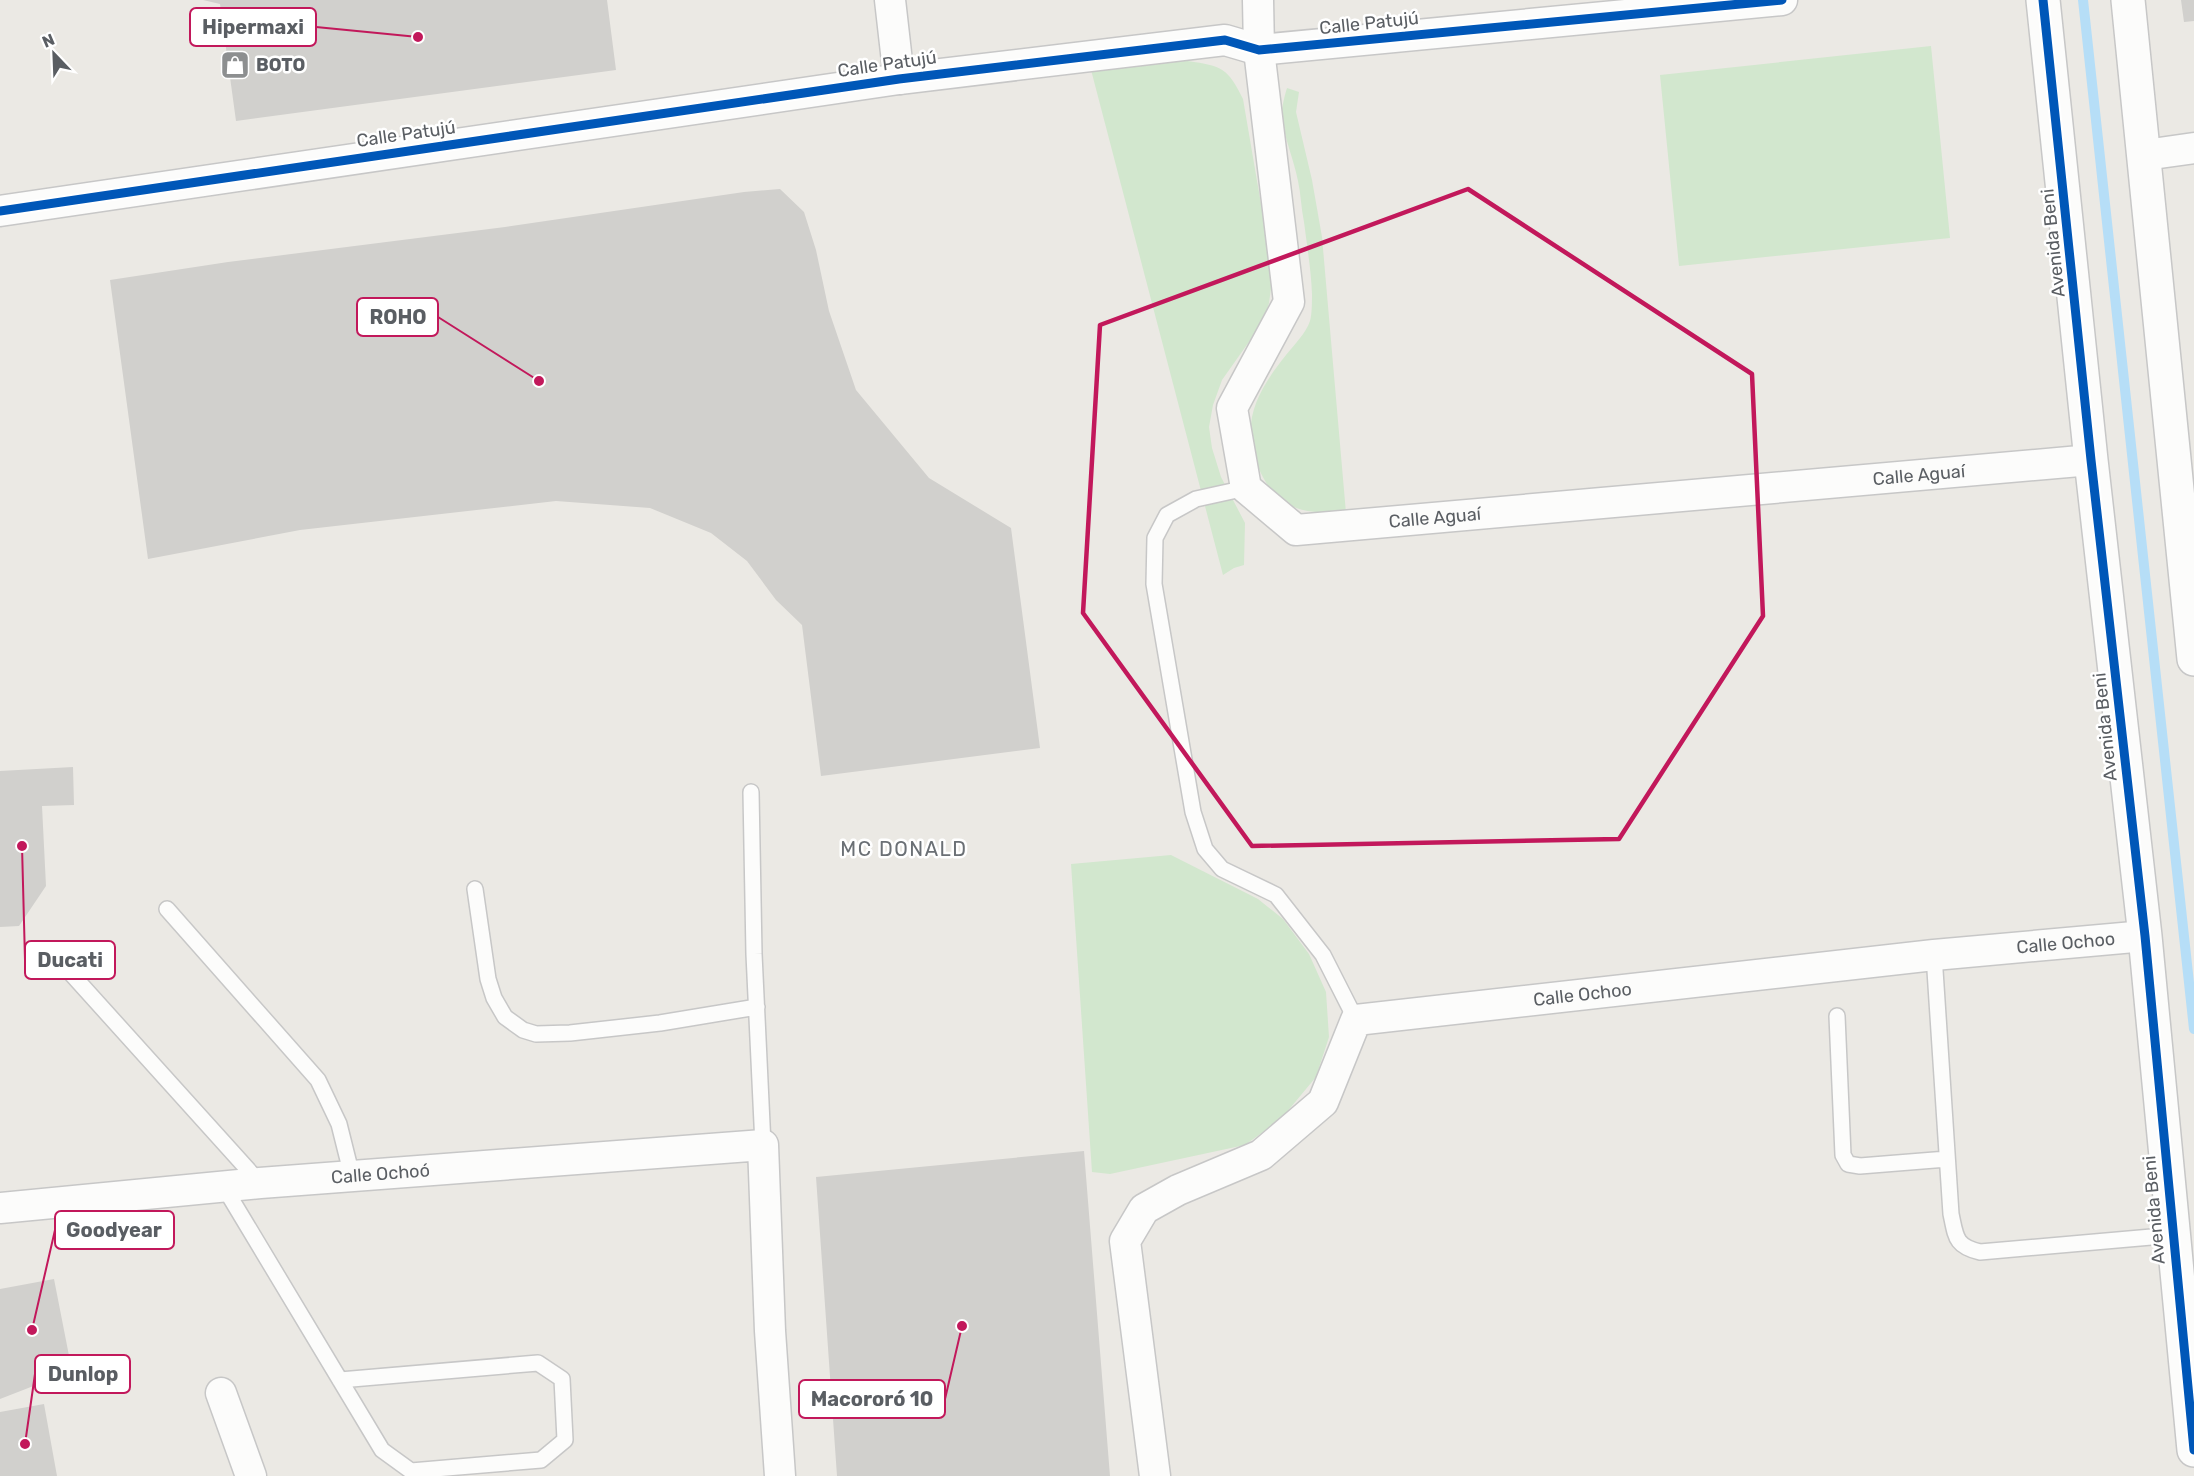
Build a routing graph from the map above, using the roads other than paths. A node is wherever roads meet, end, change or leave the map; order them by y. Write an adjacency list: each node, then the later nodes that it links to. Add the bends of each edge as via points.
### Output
1 (890, 0): 7 (street)
2 (1258, 0): 6 (street)
3 (1782, 0): 6 (street, Calle Patujú)
4 (2043, 0): 11 (street, Avenida Beni)
5 (2128, 0): 9 (street)
6 (1259, 50): 7 (street, Calle Patujú, via 1226,40); 12 (street, via 1289,302 1232,408)
7 (899, 79): 10 (street, Calle Patujú)
8 (2194, 148): 9 (street)
9 (2145, 155): 13 (street)
10 (0, 211)
11 (2091, 460): 12 (street, Calle Aguaí, via 1296,530); 18 (street, Avenida Beni)
12 (1246, 488): 23 (lane, via 1196,499 1167,515 1155,538 1154,584 1193,812 1205,849 1222,869 1276,895 1323,955)
13 (2189, 560): 14 (street)
14 (2194, 659)
15 (751, 792): 21 (lane)
16 (475, 889): 21 (lane, via 494,998 505,1017 523,1030 536,1034 580,1032)
17 (167, 909): 26 (lane, via 318,1080 339,1124)
18 (2145, 936): 20 (street, Calle Ochoo); 30 (street, Avenida Beni)
19 (50, 949): 27 (lane)
20 (1934, 955): 23 (street, Calle Ochoo); 25 (lane)
21 (757, 1007): 24 (lane)
22 (1837, 1016): 25 (lane, via 1843,1155 1848,1164)
23 (1356, 1020): 36 (street, via 1323,1102 1261,1155 1178,1190 1144,1209 1125,1241)
24 (763, 1145): 26 (street, Calle Ochoó); 35 (street)
25 (1947, 1159): 30 (lane, via 1956,1237 1969,1249 1980,1252)
26 (352, 1176): 27 (street, Calle Ochoó)
27 (260, 1184): 28 (street, Calle Ochoó)
28 (224, 1187): 29 (street, Calle Ochoó); 31 (lane)
29 (0, 1208)
30 (2174, 1235): 33 (street, Avenida Beni)
31 (340, 1380): 31 (lane, via 382,1450 411,1471 541,1460 565,1440 562,1379 538,1363)
32 (221, 1393): 34 (street)
33 (2194, 1450)
34 (251, 1476)
35 (780, 1476)
36 (1155, 1476)

